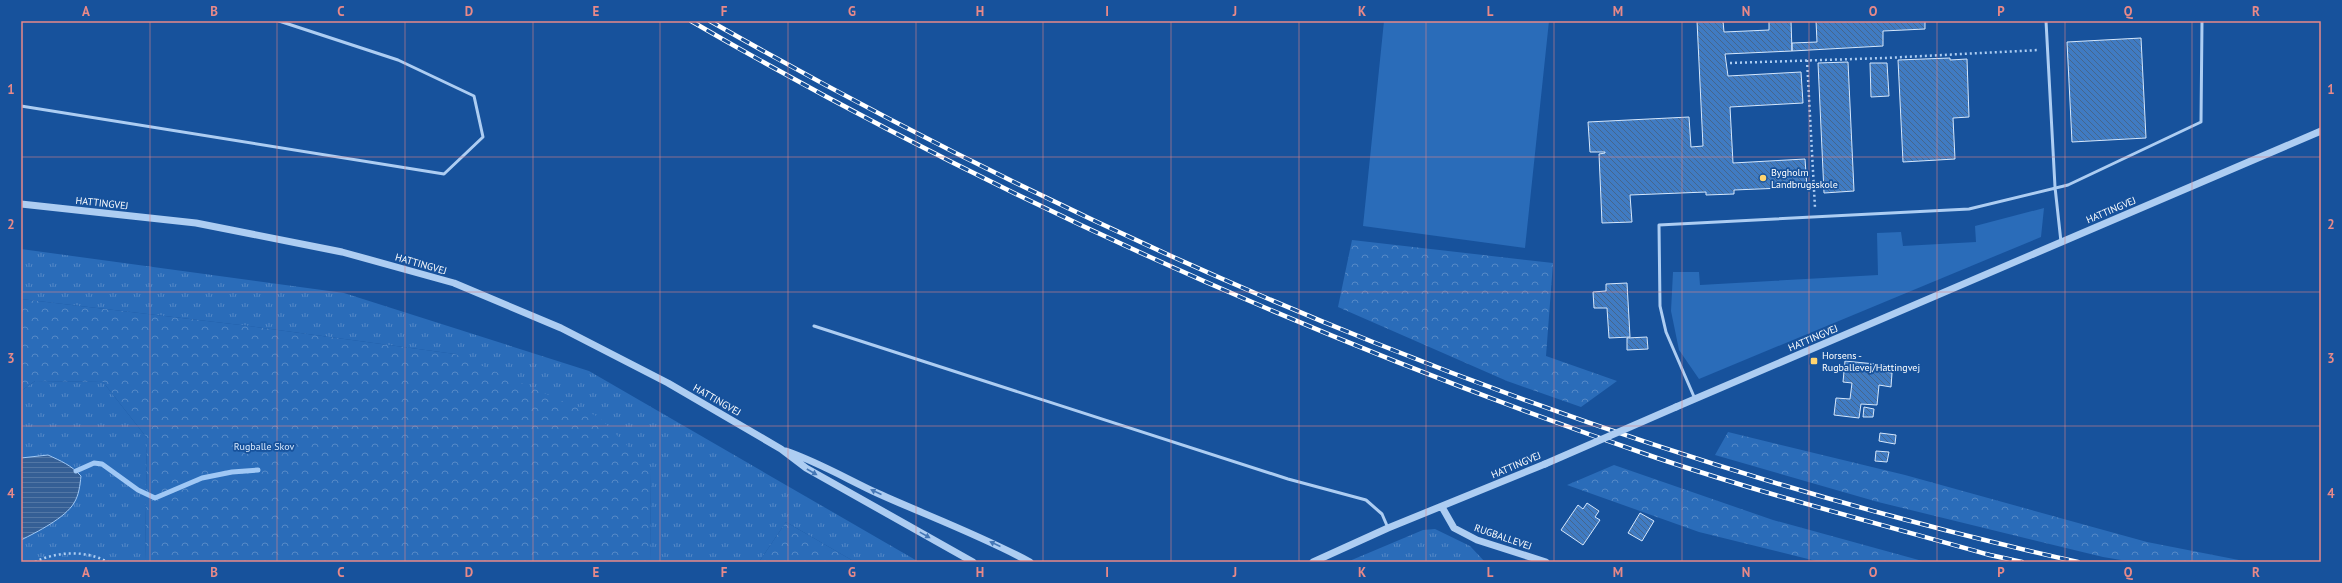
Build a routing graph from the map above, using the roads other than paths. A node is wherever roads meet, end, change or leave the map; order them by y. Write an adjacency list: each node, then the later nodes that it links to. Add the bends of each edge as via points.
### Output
1 (279, 21): 4 (lane, via 398,60 474,96 483,137 444,174)
2 (2046, 21): 6 (lane)
3 (2202, 21): 6 (lane, via 2201,122 2068,184)
4 (21, 106)
5 (2321, 131): 8 (street, HATTINGVEJ)
6 (2054, 187): 8 (lane); 10 (lane, via 1969,209 1659,225 1661,312 1666,332)
7 (21, 204): 11 (street, HATTINGVEJ, via 196,223 342,252 454,283 561,328 668,383)
8 (2061, 242): 10 (street, HATTINGVEJ)
9 (814, 326): 13 (lane, via 1288,479 1366,500 1382,514)
10 (1695, 399): 12 (street, HATTINGVEJ, bridge)
11 (781, 448): 14 (street, HATTINGVEJ, one-way to 14, via 806,468); 15 (street, HATTINGVEJ, one-way to 11)
12 (1442, 507): 13 (street, HATTINGVEJ); 17 (street, RUGBALLEVEJ, via 1454,528 1477,540)
13 (1388, 528): 16 (street, HATTINGVEJ)
14 (973, 562)
15 (1030, 562)
16 (1313, 562)
17 (1546, 562)

